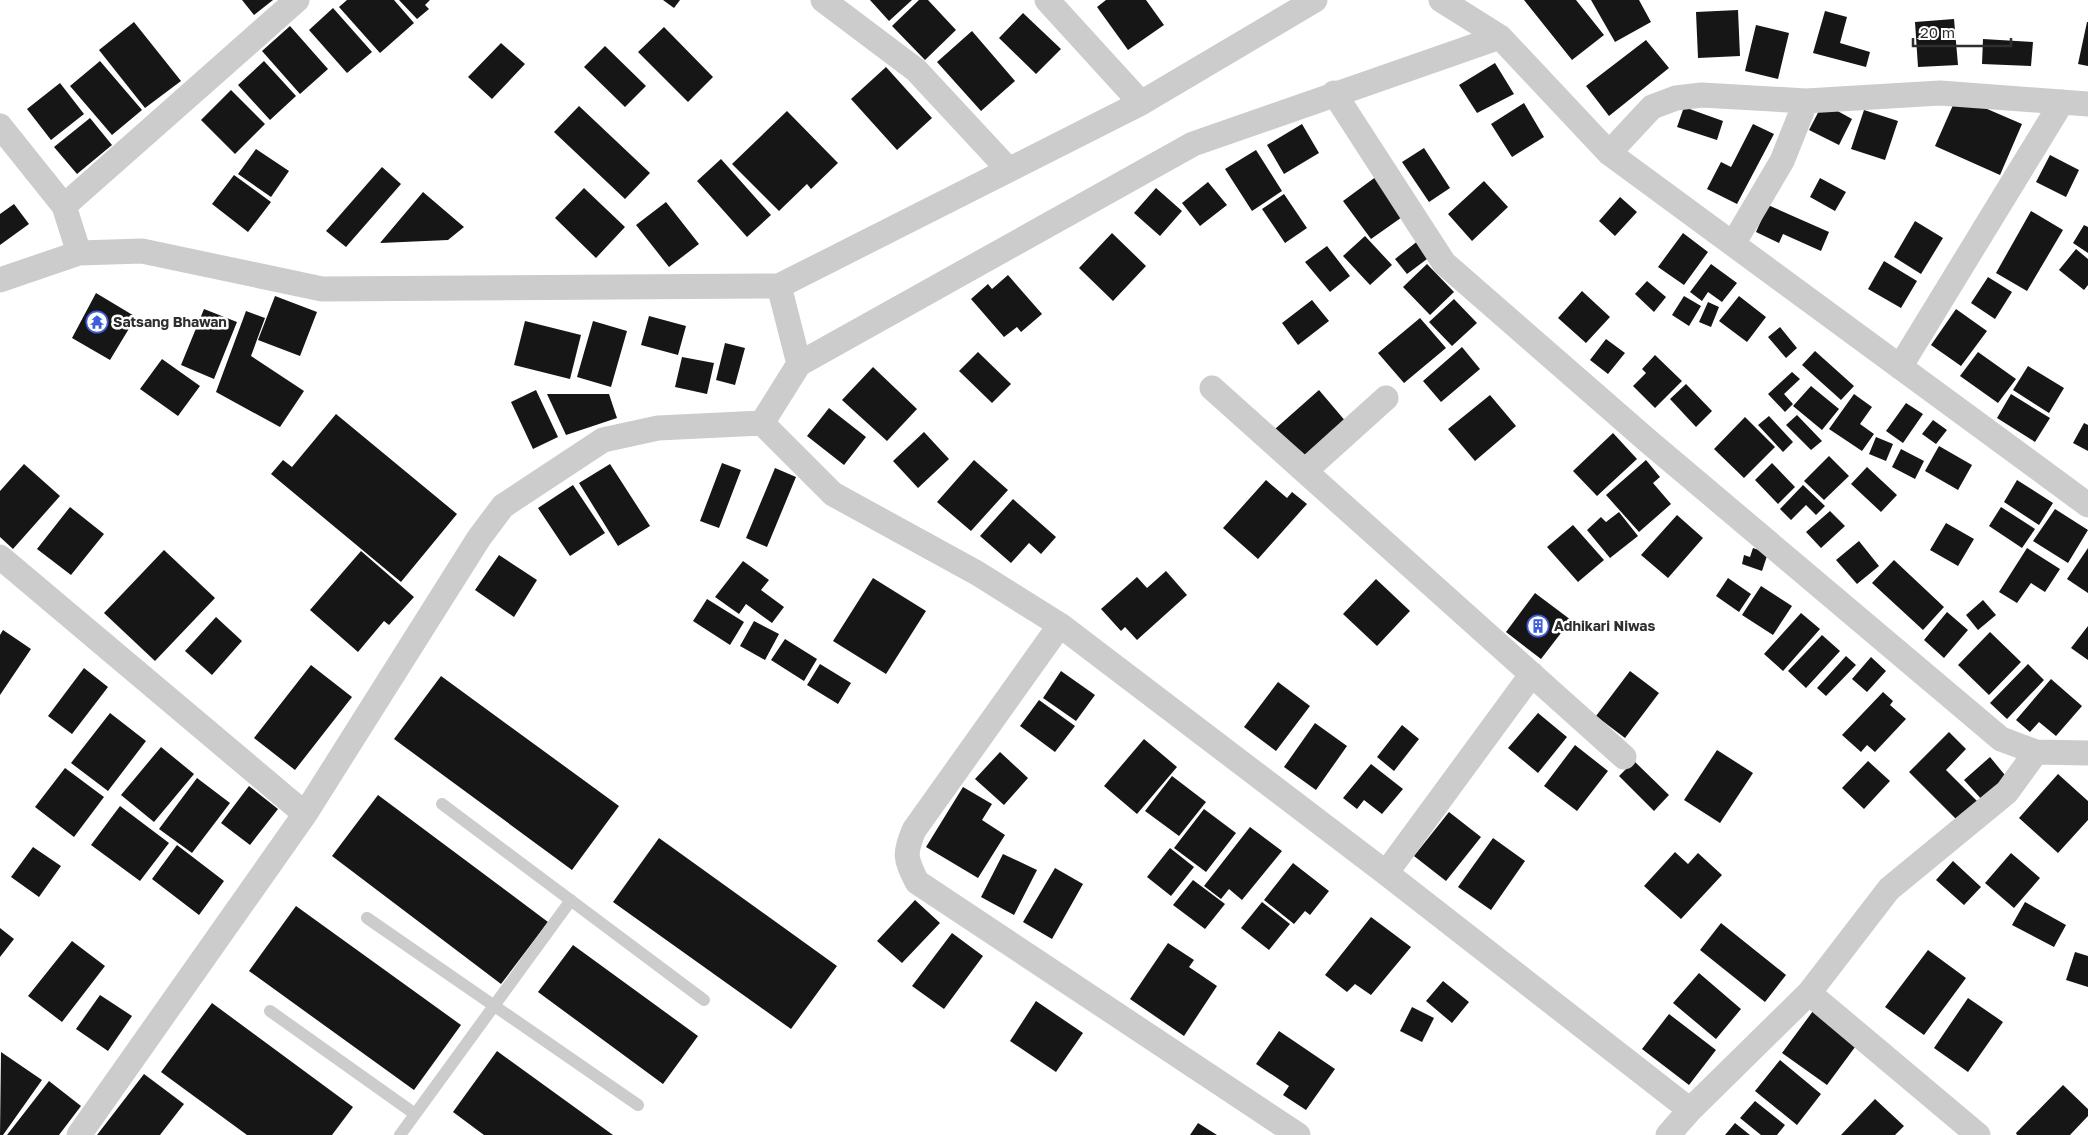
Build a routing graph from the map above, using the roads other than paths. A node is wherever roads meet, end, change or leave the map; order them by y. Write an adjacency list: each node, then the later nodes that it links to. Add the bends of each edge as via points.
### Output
1 (297, 0): 15 (street)
2 (823, 0): 14 (street, via 916,70)
3 (1047, 0): 10 (street)
4 (1315, 0): 10 (street)
5 (1442, 0): 6 (street)
6 (1500, 37): 7 (street); 13 (street)
7 (1334, 93): 20 (street, via 1193,144); 30 (street, via 1444,263 1648,441 2001,739)
8 (1806, 101): 9 (street, via 1940,93); 13 (street, via 1702,94 1676,98 1652,107); 16 (street, via 1782,161)
9 (2062, 102): 11 (street); 21 (street)
10 (1141, 103): 14 (street)
11 (2088, 104)
12 (0, 126): 15 (street)
13 (1609, 153): 16 (street)
14 (1008, 168): 19 (street)
15 (64, 206): 17 (street)
16 (1733, 244): 21 (street)
17 (79, 252): 18 (street); 19 (street, via 142,251 322,289)
18 (0, 280)
19 (779, 286): 20 (street)
20 (798, 364): 24 (street)
21 (1900, 367): 26 (street)
22 (1212, 388): 25 (street)
23 (1386, 398): 25 (street)
24 (762, 423): 28 (street, via 833,494 976,573); 34 (street, via 658,428 603,440 503,506 479,538)
25 (1305, 471): 29 (street)
26 (2088, 505)
27 (0, 557): 34 (street)
28 (1060, 625): 35 (street); 47 (street, via 914,830 906,849 906,861 917,882)
29 (1532, 674): 32 (street); 35 (street)
30 (2036, 752): 31 (street); 38 (street, via 2007,792 1888,889)
31 (2088, 752)
32 (1624, 757)
33 (442, 804): 36 (lane)
34 (305, 814): 45 (street)
35 (1386, 874): 43 (street)
36 (571, 900): 39 (lane); 40 (lane)
37 (366, 918): 40 (lane)
38 (1809, 993): 43 (street); 49 (street)
39 (704, 1000)
40 (494, 1006): 42 (lane); 44 (lane)
41 (270, 1011): 44 (lane)
42 (638, 1105)
43 (1690, 1110): 48 (street)
44 (415, 1114): 46 (lane)
45 (79, 1135)
46 (400, 1135)
47 (1298, 1135)
48 (1668, 1135)
49 (1978, 1135)

